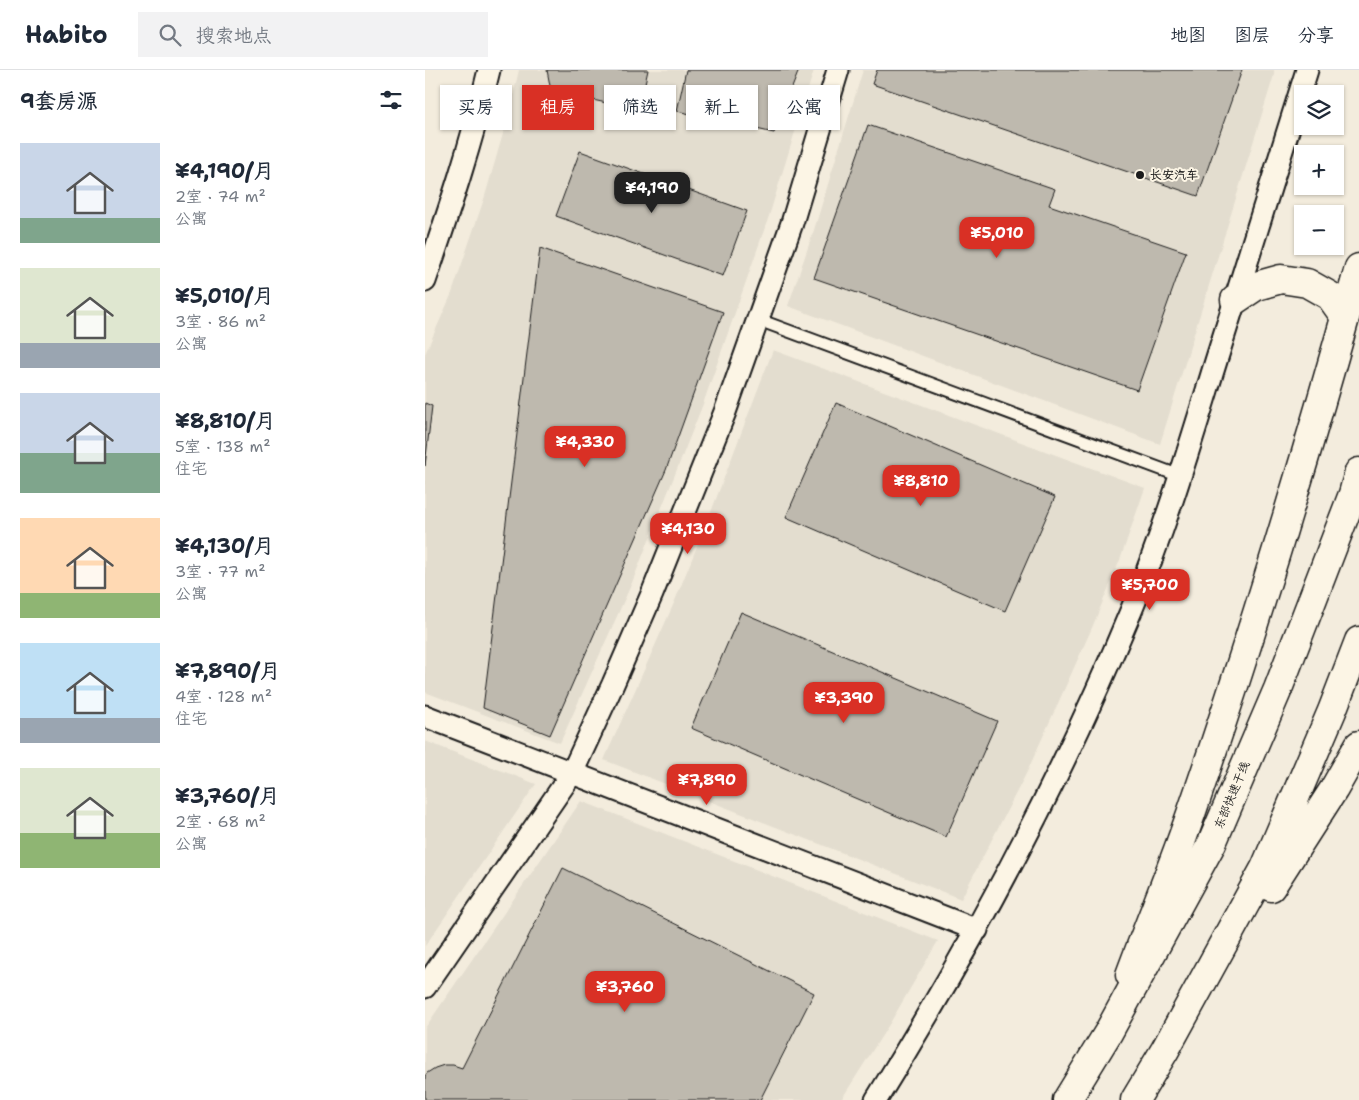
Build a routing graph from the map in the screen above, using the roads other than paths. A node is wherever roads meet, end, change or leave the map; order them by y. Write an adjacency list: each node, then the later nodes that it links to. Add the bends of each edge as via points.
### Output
1 (489, 70): 5 (street, via 455,195)
2 (839, 70): 8 (street)
3 (1307, 70): 6 (street)
4 (1359, 268): 7 (main road)
5 (425, 281)
6 (1235, 300): 7 (main road, via 1256,286 1281,279 1307,283 1330,296); 10 (street)
7 (1345, 317): 17 (main road, via 1245,652 1194,807)
8 (759, 320): 10 (lane); 14 (street, via 671,549)
9 (1359, 472): 17 (main road, 东部快速干线, via 1278,690 1212,842)
10 (1180, 476): 15 (street, via 1132,609 1094,697)
11 (1359, 641): 18 (main road, via 1265,868)
12 (425, 716): 14 (street)
13 (1359, 745): 18 (main road, via 1334,789)
14 (572, 773): 15 (street); 16 (street)
15 (977, 930): 19 (street)
16 (425, 987)
17 (1108, 1033): 20 (main road, 东部快速干线)
18 (1165, 1050): 21 (main road)
19 (876, 1100)
20 (1067, 1100)
21 (1135, 1100)

